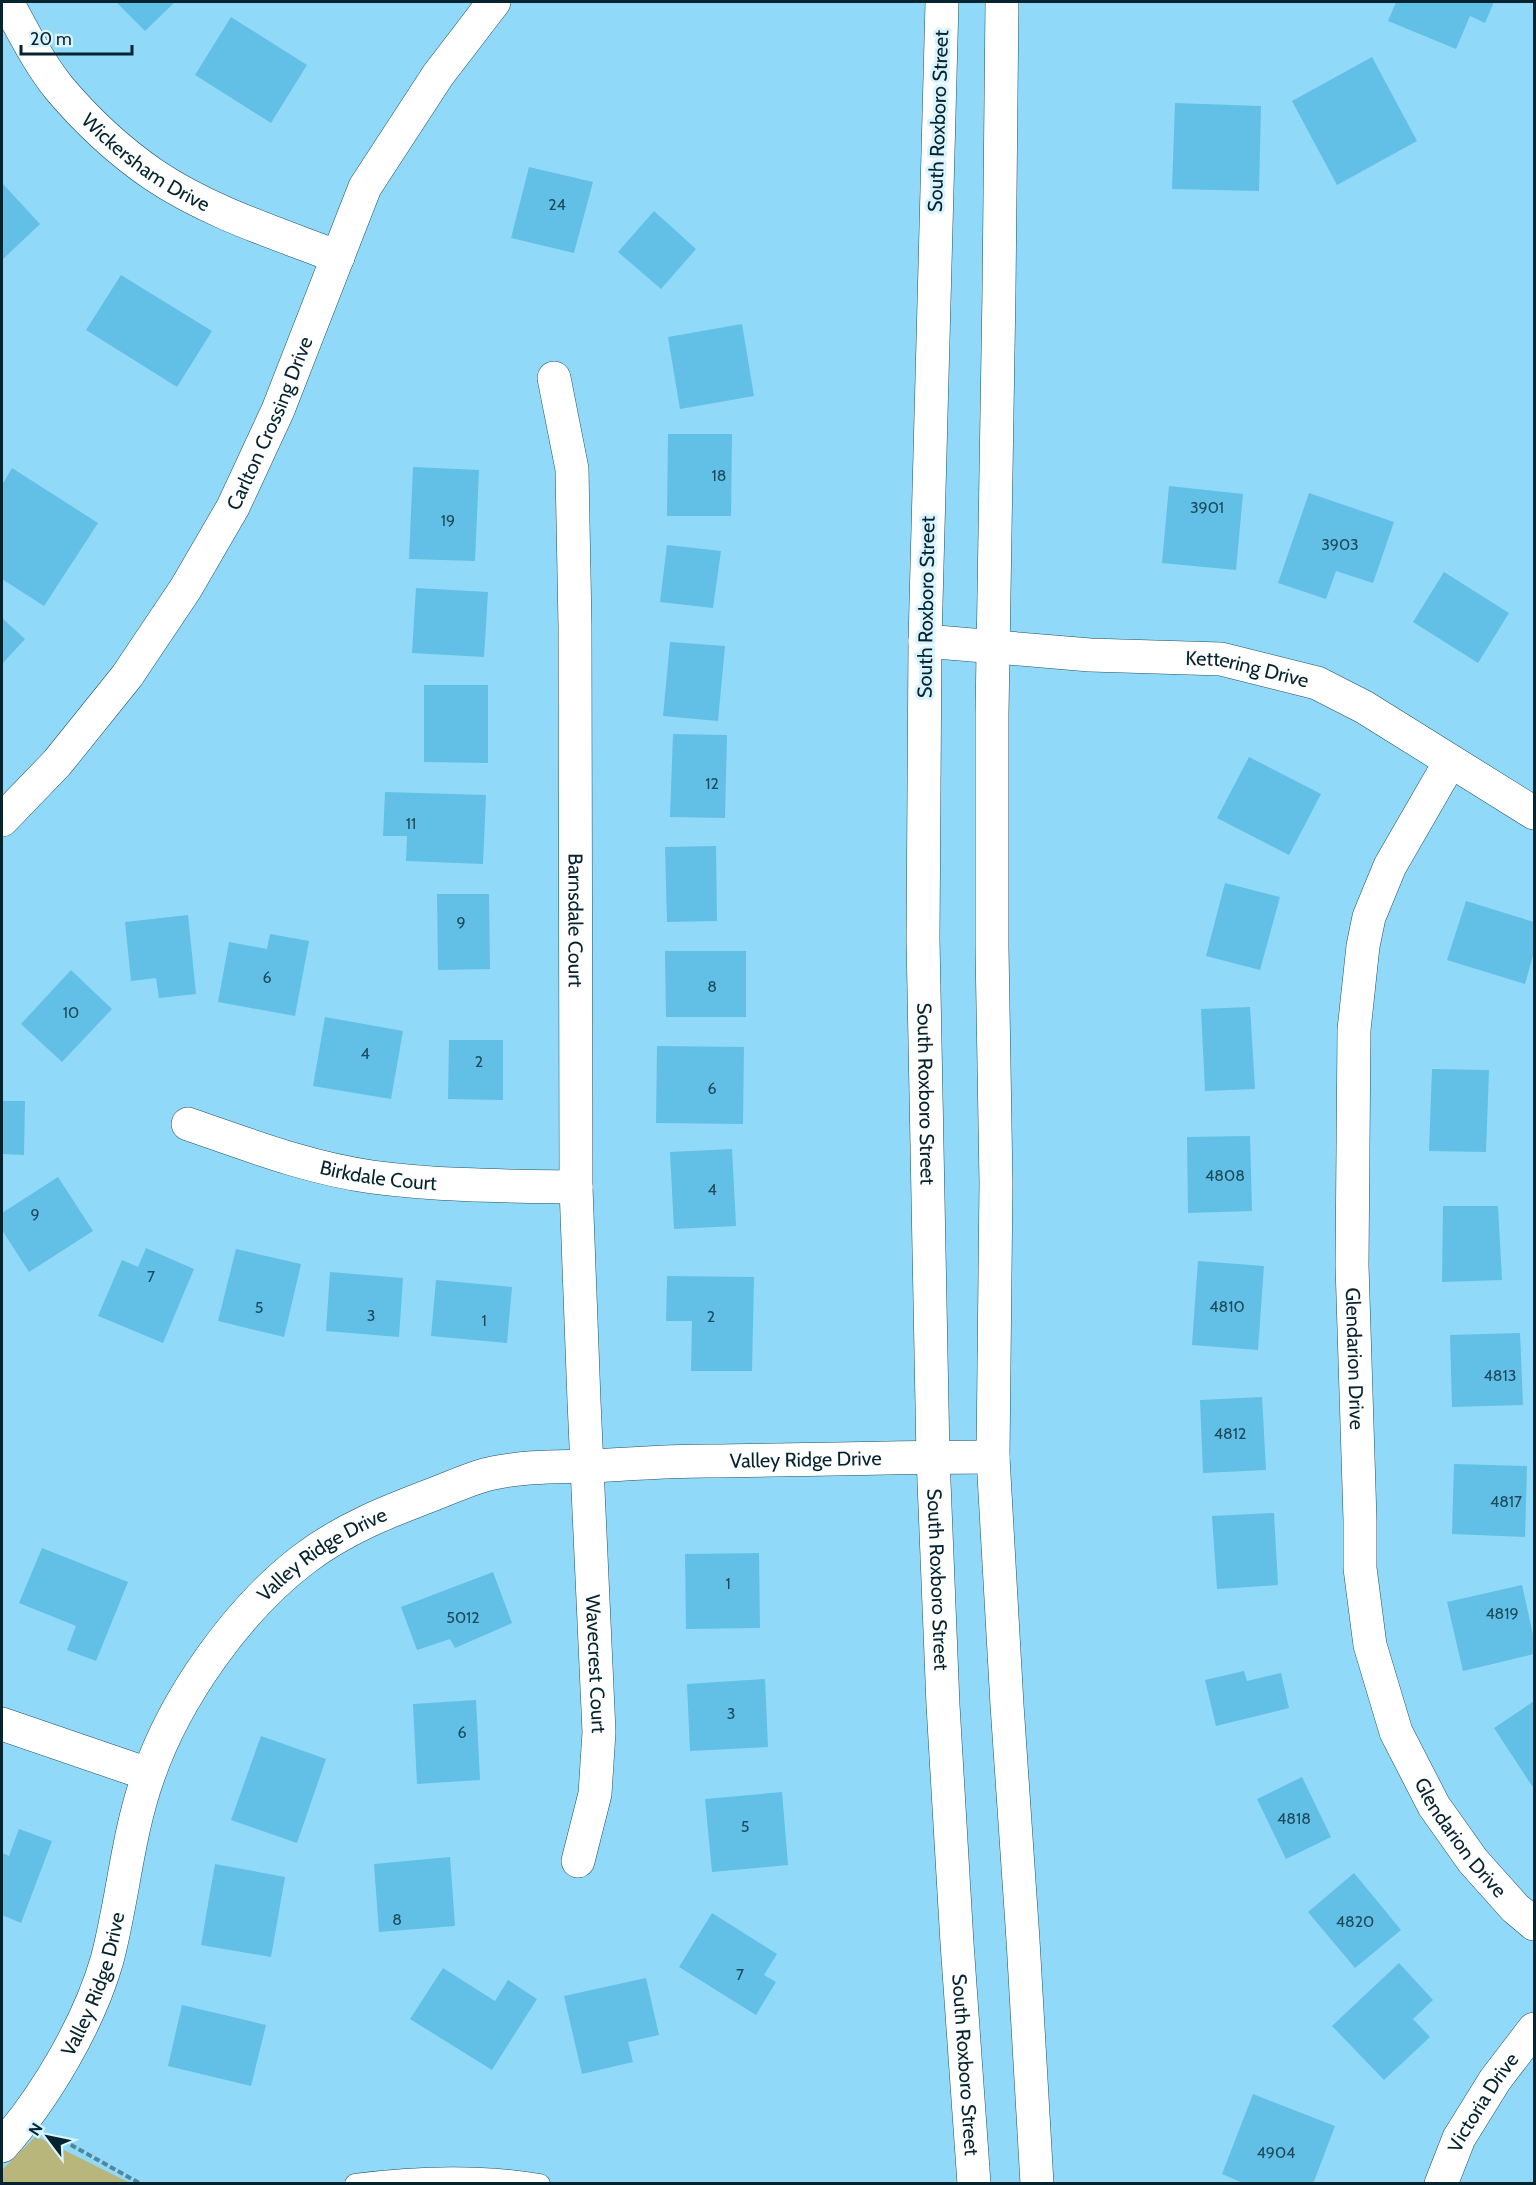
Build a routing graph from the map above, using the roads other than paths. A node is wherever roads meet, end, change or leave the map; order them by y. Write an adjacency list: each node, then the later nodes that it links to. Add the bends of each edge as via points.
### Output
1 (7, 2): 5 (street, Wickersham Drive, via 59,87 103,135 154,175 204,204)
2 (494, 2): 5 (street, Carlton Crossing Drive, via 438,75 365,187)
3 (942, 2): 7 (street, South Roxboro Street)
4 (1002, 2): 8 (street)
5 (338, 257): 11 (street, Carlton Crossing Drive, via 278,411 233,507 186,588 128,676 57,763)
6 (554, 378): 13 (street, Barnsdale Court, via 572,469 576,638)
7 (925, 642): 8 (street, Kettering Drive); 14 (street, South Roxboro Street, via 923,939)
8 (993, 646): 9 (street, Kettering Drive, via 1090,655 1221,659 1306,680 1364,707); 15 (street)
9 (1450, 762): 10 (street, Kettering Drive); 20 (street, Glendarion Drive, via 1390,866 1369,917 1363,946 1354,1030 1352,1265 1360,1568 1370,1645 1396,1732 1434,1806 1473,1860 1515,1908)
10 (1534, 813)
11 (2, 820)
12 (189, 1124): 13 (street, Birkdale Court, via 293,1160 370,1177 448,1184)
13 (576, 1187): 16 (street, Barnsdale Court)
14 (933, 1457): 15 (street, Valley Ridge Drive); 16 (street, Valley Ridge Drive); 25 (street, South Roxboro Street, via 944,1717)
15 (993, 1457): 26 (street)
16 (588, 1466): 18 (street, Valley Ridge Drive, via 530,1466 489,1474 385,1512 303,1559 261,1598 212,1654 175,1716); 19 (street, Wavecrest Court, via 599,1732 595,1794)
17 (2, 1724): 18 (street)
18 (148, 1774): 22 (street, Valley Ridge Drive, via 106,1963 72,2045)
19 (578, 1862)
20 (1534, 1923)
21 (1534, 2029): 27 (street, Victoria Drive, via 1495,2080 1459,2138)
22 (2, 2146)
23 (355, 2184): 24 (lane, via 405,2178 503,2178)
24 (540, 2184)
25 (974, 2184)
26 (1037, 2184)
27 (1441, 2184)

